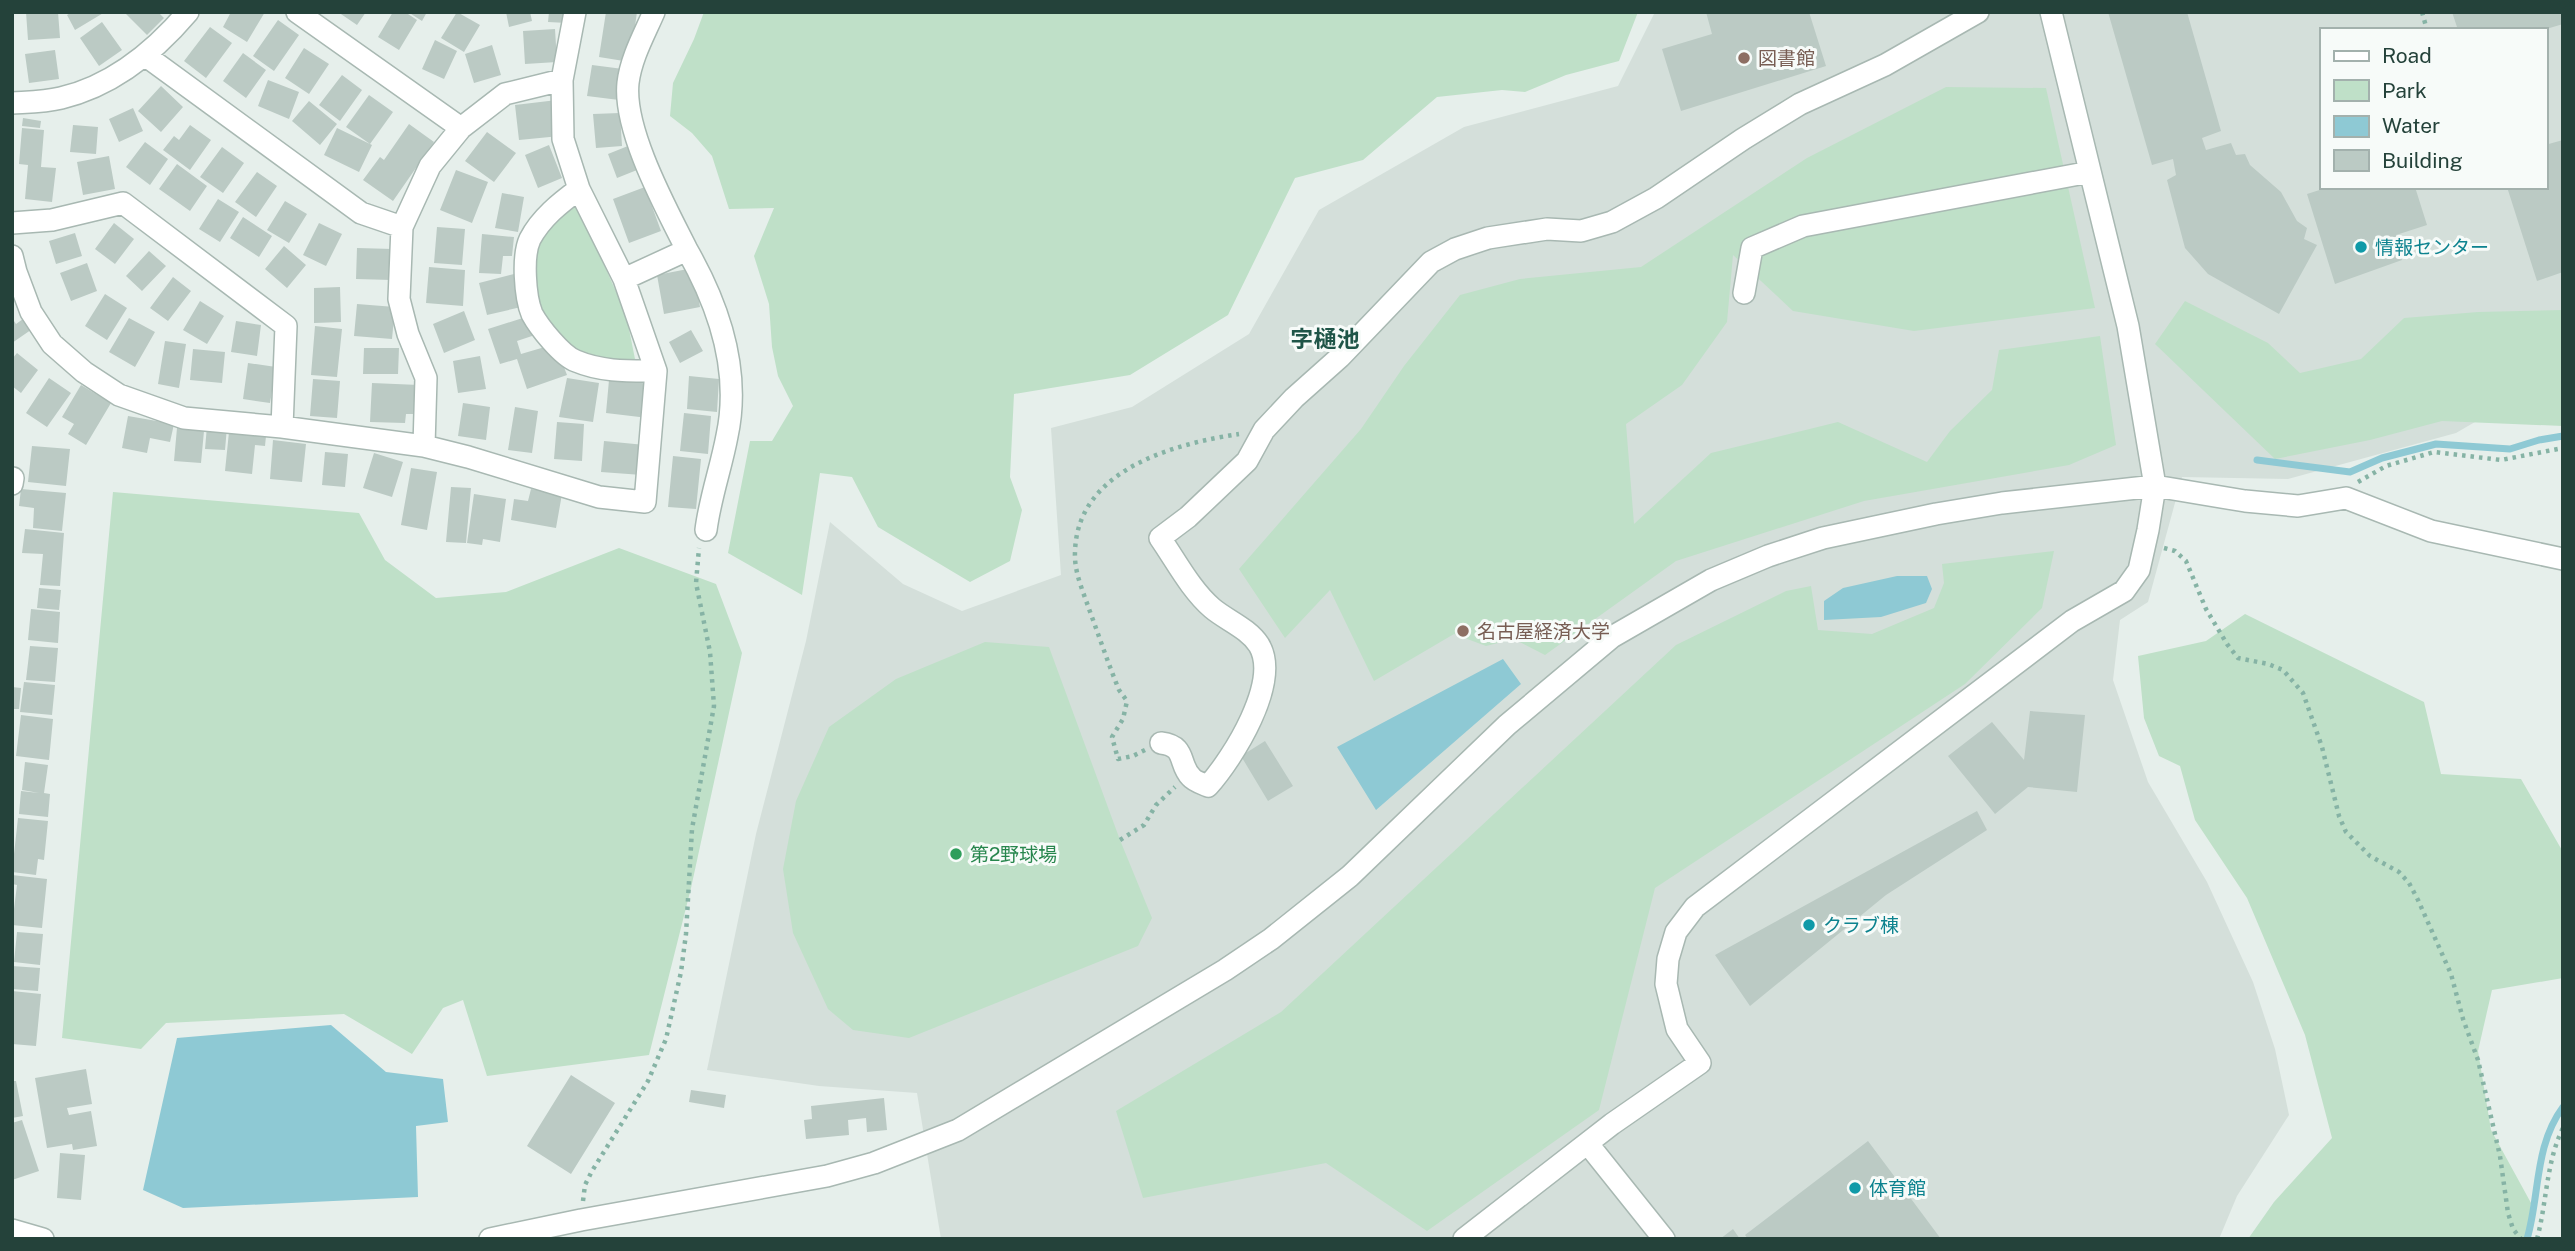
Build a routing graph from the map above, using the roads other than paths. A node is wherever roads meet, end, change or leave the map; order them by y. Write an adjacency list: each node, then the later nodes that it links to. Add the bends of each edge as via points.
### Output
1 (188, 12): 7 (street)
2 (297, 12): 10 (street)
3 (575, 12): 8 (street)
4 (654, 12): 15 (street, via 631,70 629,105 649,168)
5 (1978, 12): 27 (street, via 1885,65 1800,104 1612,222 1581,232 1547,229 1488,238 1431,262 1264,430 1247,461 1160,538 1211,608 1259,645 1266,671 1260,702 1208,786 1191,777 1181,754)
6 (2051, 12): 11 (street)
7 (146, 55): 9 (street, via 105,83 59,99); 14 (street, via 361,213)
8 (562, 80): 10 (street, via 505,94); 12 (street, via 563,139)
9 (12, 103)
10 (461, 128): 14 (street, via 430,166)
11 (2090, 172): 18 (street, via 1803,226 1752,248); 24 (street, via 2128,326)
12 (579, 189): 17 (street); 19 (street, via 552,209 529,241 525,276 532,313 573,361 612,371)
13 (12, 223): 20 (street, via 52,220 123,203 275,317 286,326)
14 (402, 227): 21 (street, via 399,299 426,378)
15 (687, 250): 17 (street); 25 (street, via 703,278 731,369 728,434)
16 (12, 256): 20 (street, via 31,312 52,344 118,395 184,418)
17 (624, 279): 19 (street)
18 (1744, 293)
19 (656, 371): 21 (street, via 645,502 599,497)
20 (282, 427): 21 (street)
21 (424, 446)
22 (13, 478): 23 (street)
23 (12, 484)
24 (2155, 486): 26 (street, via 2298,506 2346,498 2431,531); 28 (street, via 2138,570 2124,591 2072,621 1695,907 1676,932 1666,984 1676,1029 1700,1063); 31 (street, via 2002,503 1876,526 1823,538 1711,580 1612,637 1567,672 1350,876 1271,939 958,1130 827,1177)
25 (706, 530)
26 (2563, 559)
27 (1161, 743)
28 (1588, 1144): 32 (street); 33 (street)
29 (12, 1230): 30 (street)
30 (43, 1239)
31 (490, 1239)
32 (1464, 1239)
33 (1664, 1239)

